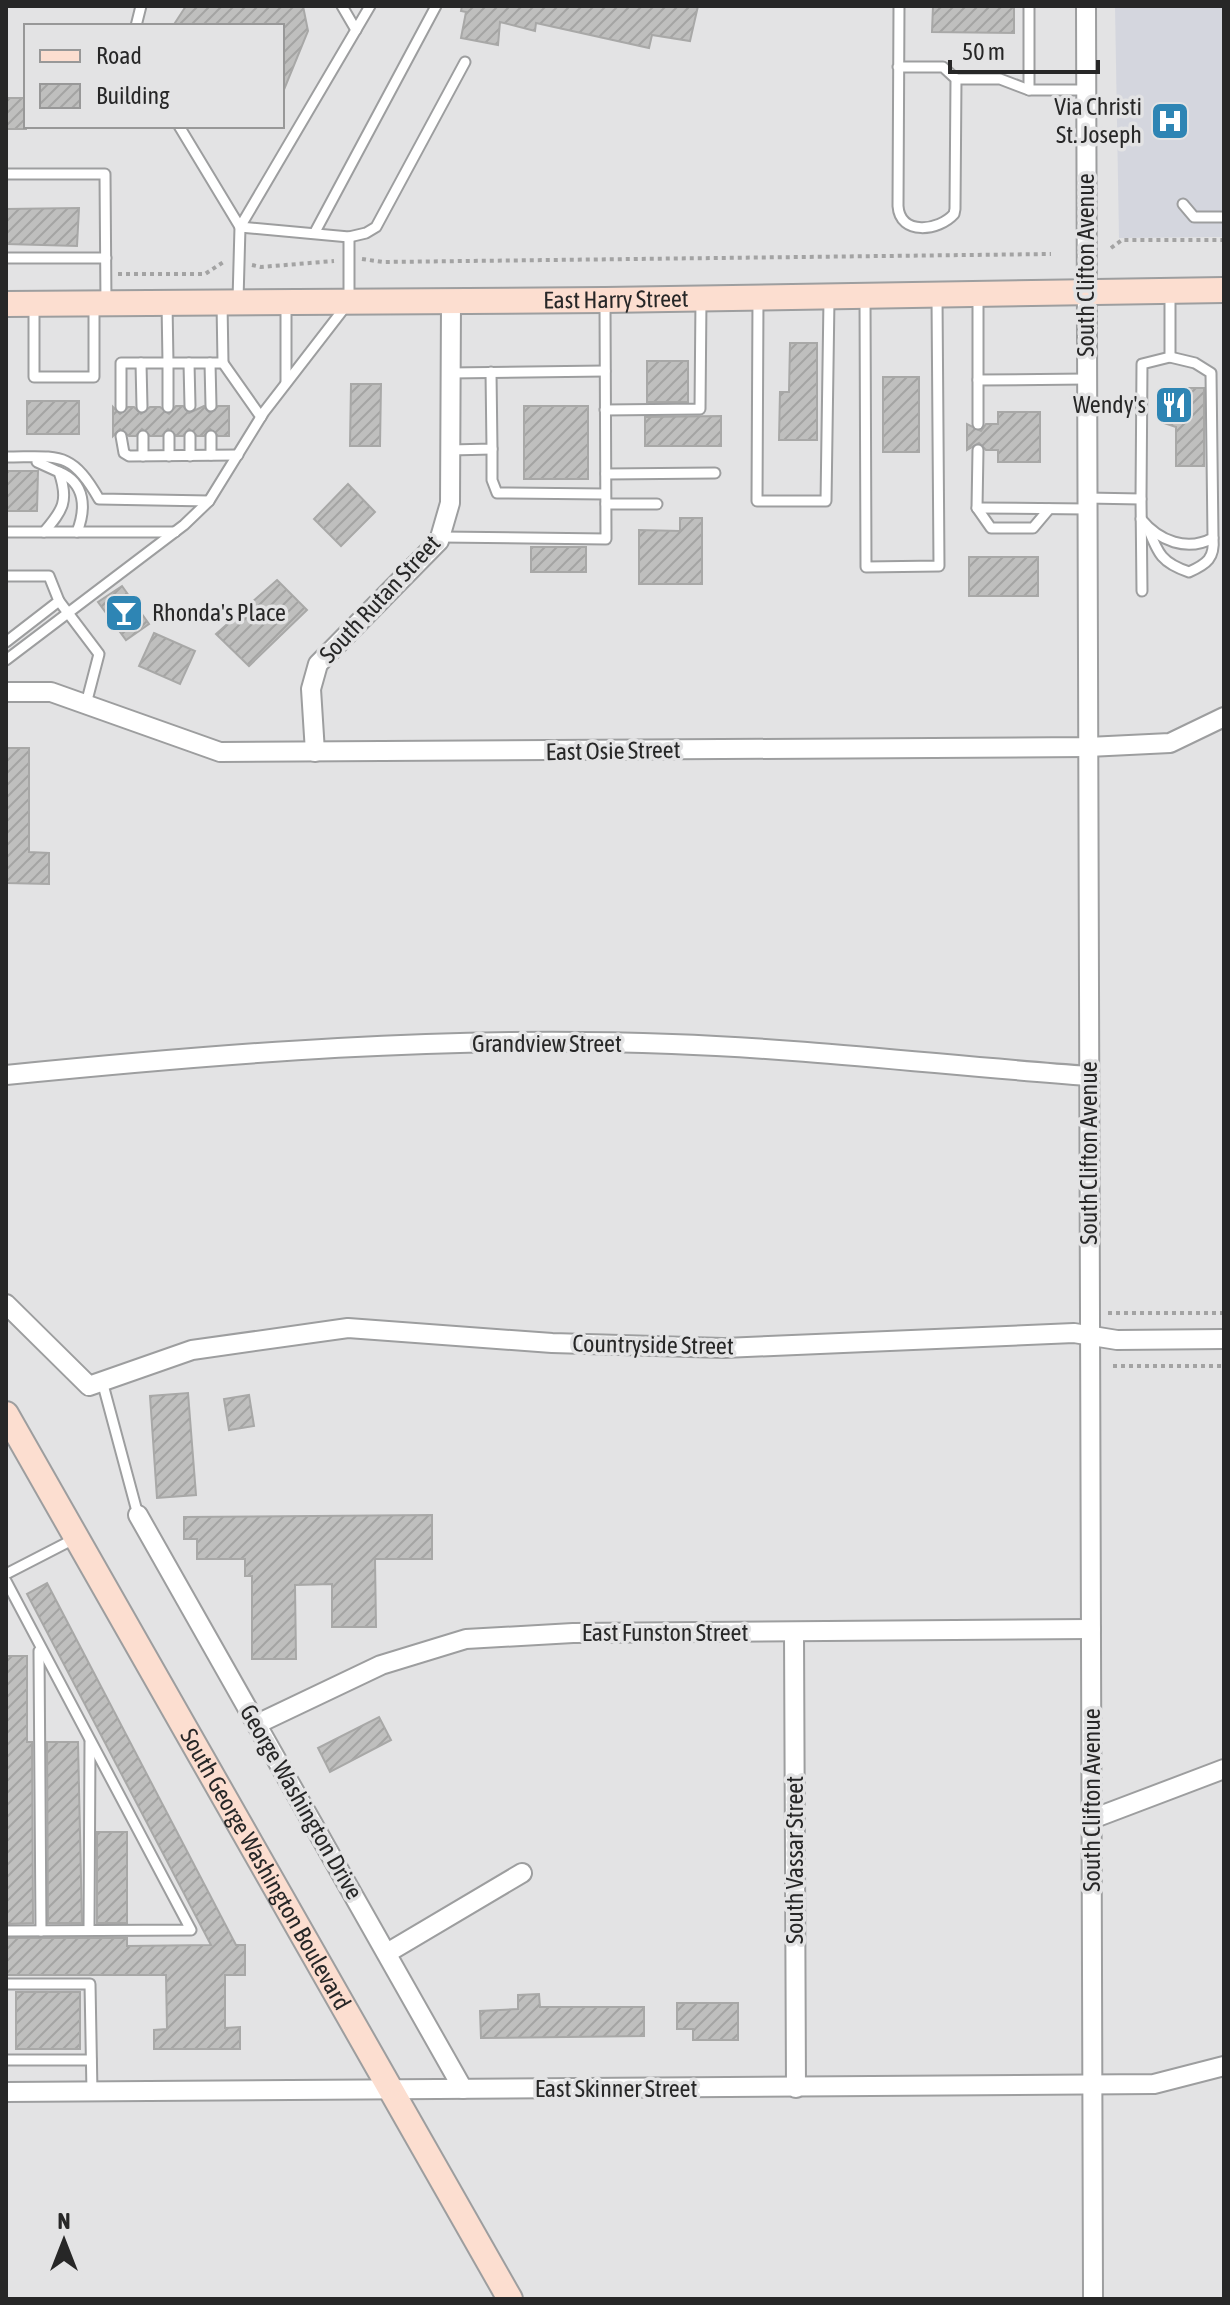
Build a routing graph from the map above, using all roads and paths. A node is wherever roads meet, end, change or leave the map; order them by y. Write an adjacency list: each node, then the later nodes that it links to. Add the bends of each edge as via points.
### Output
1 (342, 6): 7 (lane)
2 (370, 6): 7 (lane)
3 (436, 6): 18 (lane)
4 (899, 6): 9 (lane)
5 (1029, 6): 11 (lane)
6 (1086, 6): 12 (street, South Clifton Avenue)
7 (356, 30): 17 (lane)
8 (465, 62): 19 (lane, via 376,227)
9 (898, 67): 10 (lane, via 943,67); 10 (lane, via 898,213 914,227 940,226 954,214)
10 (956, 79): 11 (lane, via 1000,79)
11 (1029, 90): 12 (lane)
12 (1086, 90): 30 (street, South Clifton Avenue)
13 (180, 128): 17 (lane)
14 (6, 174): 25 (lane, via 105,174)
15 (1183, 204): 16 (lane, via 1194,217)
16 (1224, 217)
17 (240, 227): 18 (lane); 26 (lane)
18 (315, 232): 19 (lane)
19 (349, 237): 23 (lane)
20 (1224, 240): 21 (path, via 1122,240)
21 (1111, 248)
22 (1051, 254): 23 (path, via 383,262)
23 (349, 257): 26 (path, via 261,267); 38 (lane)
24 (6, 258): 25 (lane)
25 (106, 258): 27 (lane)
26 (239, 260): 27 (path, via 230,258 205,274); 41 (lane)
27 (106, 274): 45 (lane)
28 (1224, 290): 29 (main road, East Harry Street)
29 (1170, 291): 30 (main road, East Harry Street); 46 (lane)
30 (1086, 294): 31 (main road, East Harry Street); 55 (street, South Clifton Avenue)
31 (978, 295): 32 (main road, East Harry Street); 56 (lane)
32 (937, 296): 34 (main road, East Harry Street); 34 (lane, via 939,566 866,567)
33 (829, 297): 34 (main road, East Harry Street); 35 (main road, East Harry Street); 35 (lane, via 826,501 757,501)
34 (865, 297)
35 (758, 298): 36 (main road, East Harry Street)
36 (701, 299): 37 (main road, East Harry Street); 63 (lane, via 700,409)
37 (605, 300): 39 (main road, East Harry Street); 52 (lane)
38 (349, 302): 39 (main road, East Harry Street); 42 (main road, East Harry Street); 57 (lane)
39 (451, 302): 54 (street, South Rutan Street)
40 (167, 303): 41 (main road, East Harry Street); 45 (main road, East Harry Street); 48 (lane)
41 (230, 303): 42 (main road, East Harry Street); 51 (lane)
42 (286, 303): 57 (lane)
43 (6, 304): 44 (main road, East Harry Street)
44 (34, 304): 45 (main road, East Harry Street); 45 (lane, via 34,377 94,377)
45 (100, 304)
46 (1170, 357): 84 (lane, via 1142,364); 97 (lane, via 1211,373)
47 (141, 363): 48 (lane); 60 (lane, via 121,363); 61 (lane)
48 (168, 363): 49 (lane); 62 (lane)
49 (189, 363): 50 (lane); 58 (lane)
50 (210, 363): 51 (lane); 59 (lane)
51 (223, 363): 64 (lane)
52 (605, 371): 53 (lane); 63 (lane)
53 (491, 372): 54 (lane); 71 (lane)
54 (450, 373): 72 (street, South Rutan Street)
55 (1087, 379): 56 (lane); 86 (street, South Clifton Avenue)
56 (978, 380): 65 (lane)
57 (286, 384): 64 (lane)
58 (190, 406)
59 (211, 406)
60 (121, 407)
61 (142, 407)
62 (168, 407)
63 (605, 410): 82 (lane)
64 (261, 417): 75 (lane)
65 (978, 424)
66 (121, 436): 76 (lane, via 124,453)
67 (143, 436): 76 (lane)
68 (169, 436): 77 (lane)
69 (190, 436): 78 (lane)
70 (211, 436): 74 (lane)
71 (492, 449): 72 (lane); 83 (lane, via 497,493)
72 (450, 450): 96 (street, South Rutan Street, via 450,503)
73 (978, 450): 88 (lane)
74 (211, 455): 75 (lane); 78 (lane)
75 (238, 455): 85 (lane)
76 (143, 456): 77 (lane)
77 (169, 456): 78 (lane)
78 (190, 456)
79 (6, 457): 80 (lane, via 46,463); 85 (lane, via 69,461 83,472 99,499)
80 (59, 472): 93 (lane, via 66,492 62,508); 94 (lane, via 80,493 84,507)
81 (715, 473): 82 (lane)
82 (606, 474): 83 (lane)
83 (606, 499): 87 (lane); 96 (lane, via 606,539)
84 (1141, 499): 86 (lane); 90 (lane)
85 (209, 501): 95 (lane)
86 (1087, 503): 89 (lane); 107 (street, South Clifton Avenue)
87 (657, 504)
88 (977, 508): 89 (lane); 89 (lane, via 991,528 1033,528)
89 (1049, 509)
90 (1141, 519): 91 (lane); 99 (lane)
91 (1148, 528): 97 (lane, via 1188,546); 97 (lane, via 1169,565 1189,572 1206,564 1215,552)
92 (6, 532): 93 (lane)
93 (44, 532): 94 (lane)
94 (77, 532): 95 (lane)
95 (175, 532): 101 (lane)
96 (441, 537): 108 (street, South Rutan Street, via 318,664 311,689)
97 (1213, 538)
98 (6, 576): 100 (lane, via 49,576)
99 (1142, 591)
100 (59, 601): 101 (lane); 102 (lane)
101 (68, 613): 103 (lane); 105 (lane, via 99,654)
102 (6, 642)
103 (6, 660)
104 (6, 692): 105 (street, East Osie Street, via 51,692)
105 (86, 704): 108 (street, East Osie Street, via 220,752)
106 (1224, 717): 107 (street, East Osie Street, via 1170,743)
107 (1088, 747): 108 (street, East Osie Street); 110 (street, South Clifton Avenue)
108 (315, 752)
109 (6, 1075): 110 (street, Grandview Street, via 373,1044 672,1044)
110 (1089, 1076): 114 (street, South Clifton Avenue)
111 (6, 1304): 118 (street)
112 (1108, 1313): 113 (path)
113 (1224, 1313)
114 (1090, 1335): 115 (street, Countryside Street, via 1117,1340); 118 (street, Countryside Street, via 724,1348 552,1343 348,1328 192,1350); 125 (street, South Clifton Avenue)
115 (1224, 1339)
116 (1113, 1366): 117 (path)
117 (1224, 1366)
118 (96, 1384): 121 (lane)
119 (6, 1414): 120 (main road, South George Washington Boulevard)
120 (13, 1434): 122 (main road, South George Washington Boulevard)
121 (138, 1515): 128 (street, George Washington Drive)
122 (77, 1538): 123 (lane); 144 (main road, South George Washington Boulevard)
123 (6, 1574)
124 (6, 1581): 127 (lane)
125 (1091, 1629): 126 (street, East Funston Street); 131 (street, South Clifton Avenue)
126 (794, 1632): 128 (street, East Funston Street, via 466,1639 381,1665); 142 (street, South Vassar Street)
127 (39, 1647): 129 (lane); 135 (lane)
128 (257, 1724): 136 (street, George Washington Drive)
129 (90, 1741): 133 (lane); 133 (lane, via 191,1930)
130 (1224, 1769): 131 (street)
131 (1092, 1819): 141 (street, South Clifton Avenue)
132 (522, 1873): 136 (street)
133 (89, 1930): 135 (lane)
134 (6, 1931): 135 (lane)
135 (41, 1931)
136 (387, 1953): 143 (street, George Washington Drive)
137 (6, 1984): 139 (lane, via 90,1984)
138 (6, 2060): 139 (lane)
139 (91, 2060): 146 (lane)
140 (1224, 2066): 141 (street, East Skinner Street, via 1154,2084)
141 (1093, 2085): 142 (street, East Skinner Street); 148 (street, South Clifton Avenue)
142 (796, 2088): 143 (street, East Skinner Street)
143 (463, 2089): 144 (street, East Skinner Street)
144 (392, 2090): 146 (street, East Skinner Street); 147 (main road, South George Washington Boulevard)
145 (6, 2092): 146 (street, East Skinner Street)
146 (92, 2092)
147 (510, 2299)
148 (1093, 2299)

